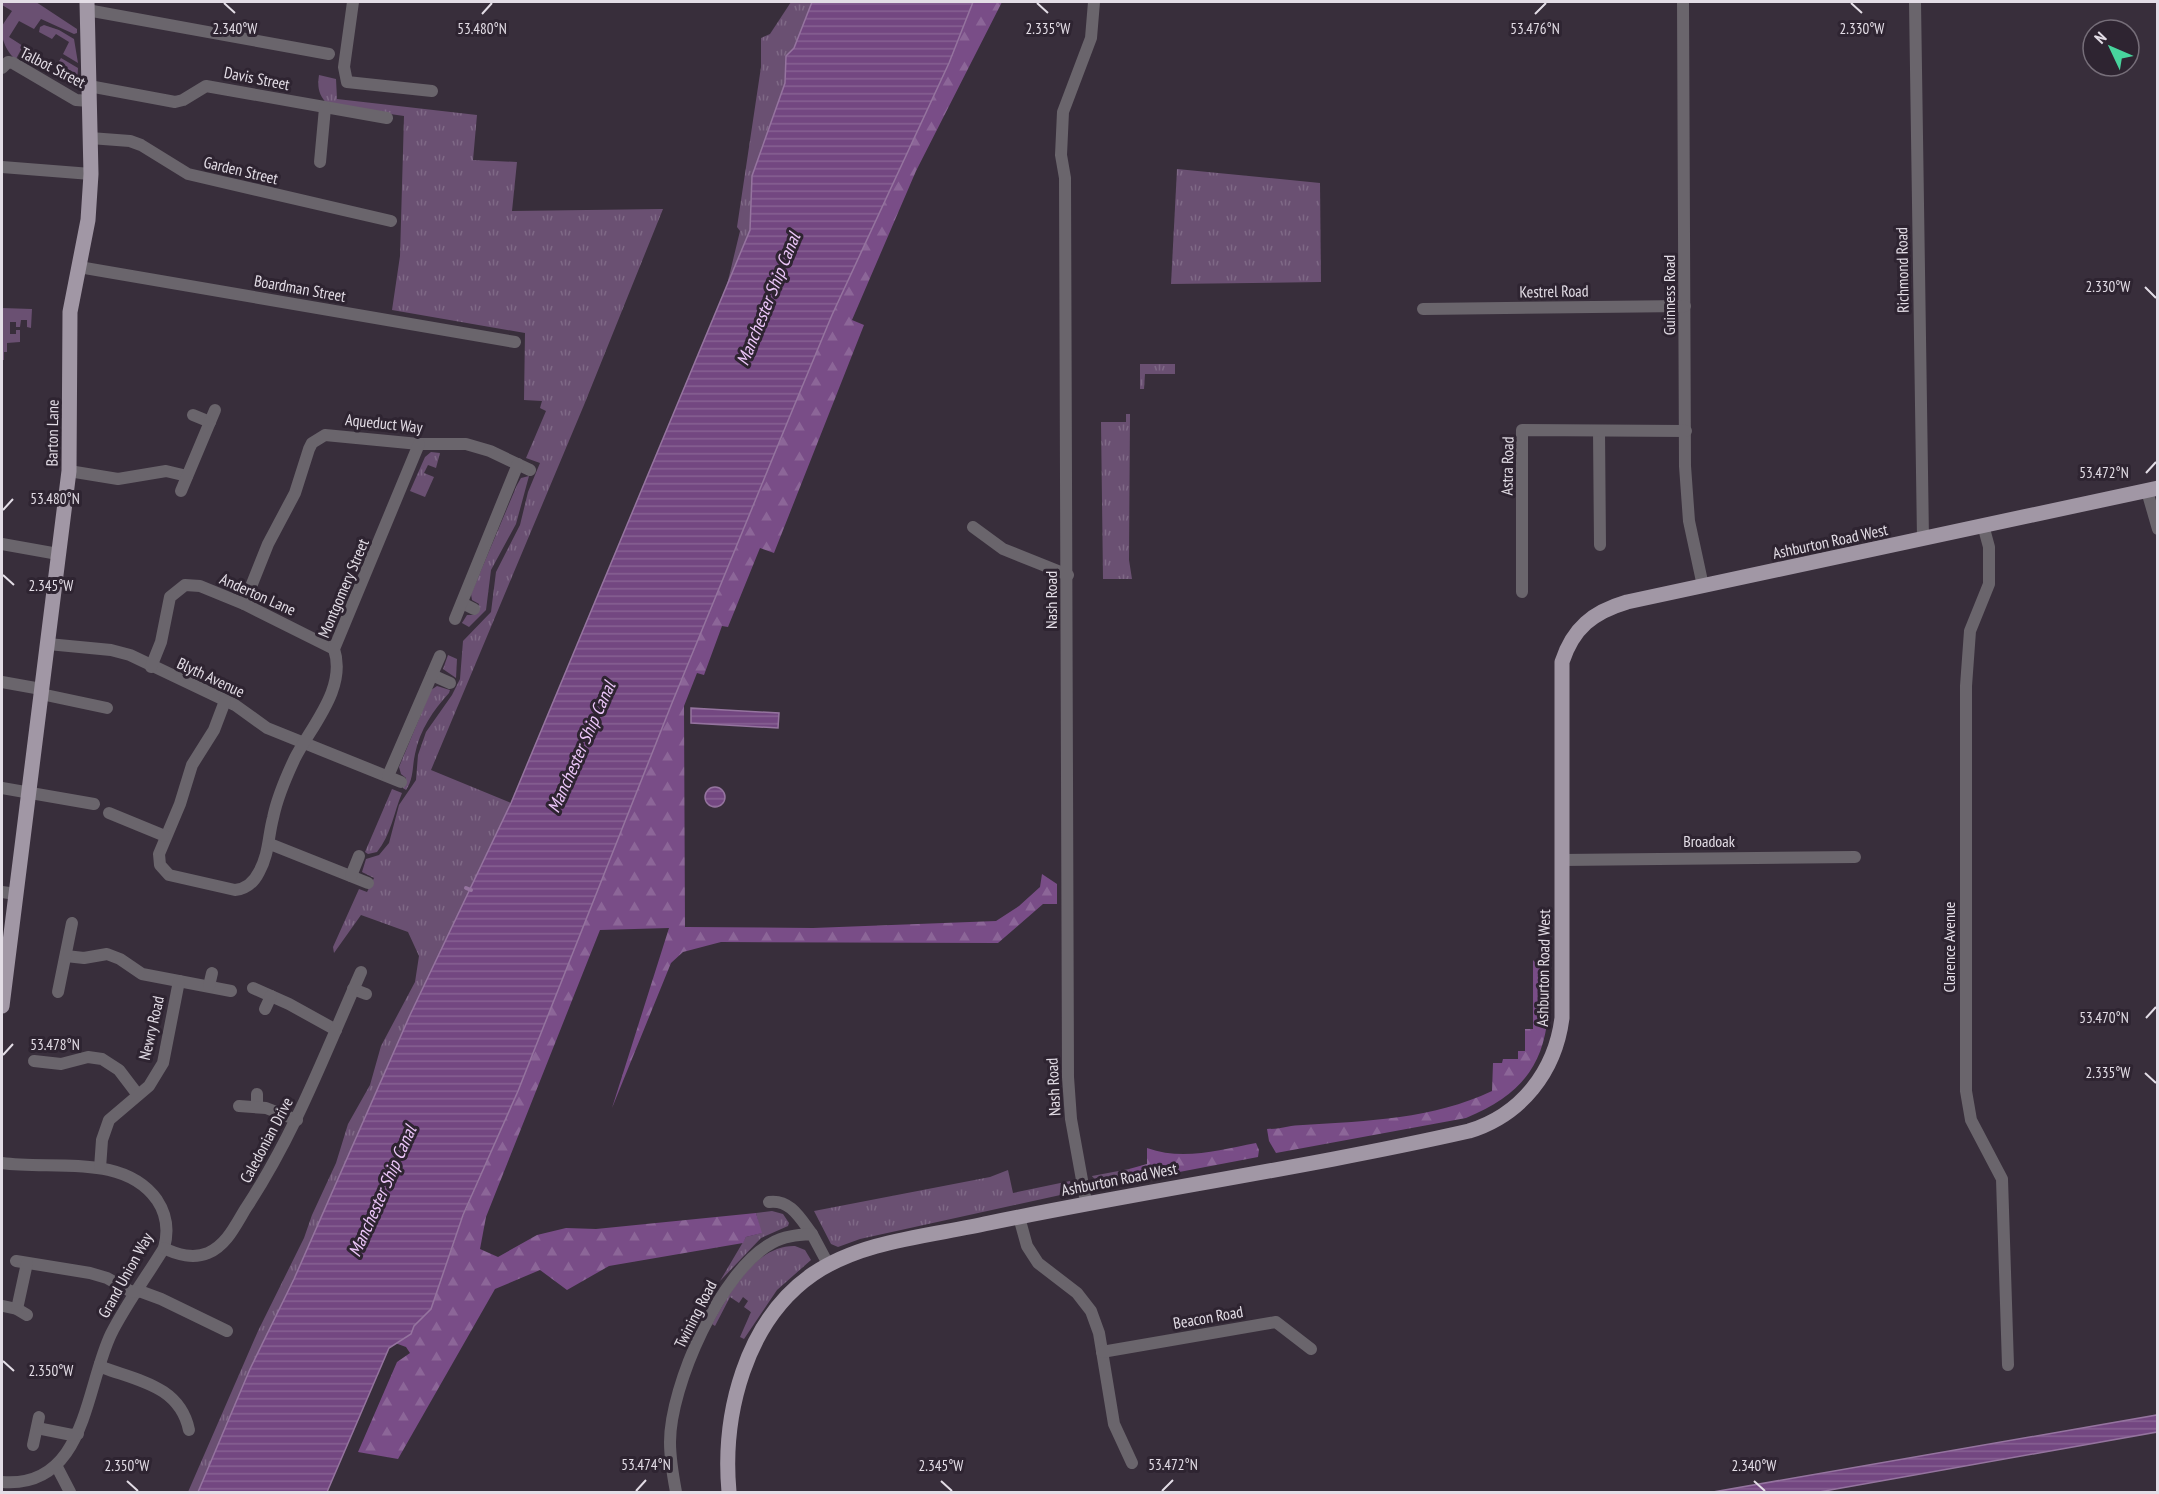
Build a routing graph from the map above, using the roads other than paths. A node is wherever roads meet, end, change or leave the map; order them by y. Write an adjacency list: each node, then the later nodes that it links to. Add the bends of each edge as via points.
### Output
1 (353, 2): 8 (street, via 344,67 346,82)
2 (1094, 2): 40 (street, Nash Road, via 1091,38 1067,98 1061,138 1067,294)
3 (1683, 2): 18 (street, Guinness Road)
4 (1915, 2): 36 (street, Richmond Road)
5 (87, 6): 6 (street); 9 (main road, Barton Lane)
6 (329, 54)
7 (2, 66): 9 (street, Talbot Street, via 13,63 76,100)
8 (432, 91)
9 (89, 93): 10 (street, Davis Street, via 175,102 206,86); 12 (main road, Barton Lane)
10 (325, 108): 11 (street, Davis Street); 13 (street)
11 (387, 118)
12 (90, 138): 15 (main road, Barton Lane); 16 (street, Garden Street, via 141,145 188,174)
13 (320, 162)
14 (2, 167): 15 (street)
15 (91, 174): 17 (main road, Barton Lane)
16 (391, 221)
17 (79, 267): 20 (street, Boardman Street); 29 (main road, Barton Lane, via 70,312)
18 (1685, 306): 19 (street, Kestrel Road); 25 (street, Guinness Road)
19 (1423, 309)
20 (515, 342)
21 (215, 410): 23 (street)
22 (193, 415): 23 (street)
23 (210, 422): 30 (street)
24 (1599, 430): 25 (street, Astra Road); 38 (street); 42 (street, Astra Road, via 1522,430)
25 (1686, 432): 41 (street, Guinness Road, via 1689,521)
26 (419, 444): 27 (street, Aqueduct Way, via 466,444); 44 (street, Aqueduct Way, via 333,434 312,443 291,503 268,544); 48 (street, Montgomery Street)
27 (518, 464): 28 (street, Aqueduct Way); 43 (street)
28 (530, 470)
29 (69, 471): 30 (street, via 118,479 165,471); 39 (main road, Barton Lane)
30 (187, 476): 31 (street)
31 (181, 490)
32 (2152, 490): 33 (main road, Ashburton Road West); 35 (street)
33 (1983, 525): 36 (main road, Ashburton Road West); 105 (street, Clarence Avenue, via 1989,547 1989,584 1970,631 1966,686 1966,1091 1971,1119 2002,1179)
34 (973, 527): 40 (street, via 1003,549)
35 (2157, 529)
36 (1923, 539): 41 (main road, Ashburton Road West)
37 (2, 544): 39 (street)
38 (1600, 545)
39 (58, 554): 47 (main road, Barton Lane)
40 (1068, 575): 94 (street, Nash Road, via 1069,1099)
41 (1703, 586): 68 (main road, Ashburton Road West, via 1594,614 1567,648 1562,662)
42 (1522, 592)
43 (462, 603): 45 (street); 46 (street)
44 (244, 604): 48 (street, Anderton Lane); 50 (street, Anderton Lane, via 200,586 179,587 167,603 161,642)
45 (474, 609)
46 (455, 619)
47 (48, 644): 50 (street, Blyth Avenue, via 111,650); 54 (main road, Barton Lane)
48 (334, 649): 57 (street, Montgomery Street, via 337,678)
49 (440, 656): 51 (street)
50 (151, 667): 55 (street, Blyth Avenue)
51 (432, 675): 53 (street); 58 (street)
52 (2, 682): 54 (street)
53 (450, 683)
54 (41, 692): 56 (street); 61 (main road, Barton Lane)
55 (225, 701): 57 (street, Blyth Avenue, via 267,728); 64 (street, via 214,730 192,765)
56 (107, 708)
57 (305, 743): 58 (street, Blyth Avenue); 65 (street, Montgomery Street, via 278,803)
58 (388, 776): 59 (street, Blyth Avenue)
59 (401, 782)
60 (2, 788): 61 (street)
61 (28, 792): 62 (street); 71 (main road, Barton Lane)
62 (94, 804)
63 (109, 813): 64 (street)
64 (165, 836): 65 (street, Montgomery Street, via 160,865 170,875 235,890 243,890 254,881)
65 (270, 844): 69 (street)
66 (359, 856): 69 (street)
67 (1855, 857): 68 (street, Broadoak)
68 (1562, 860): 94 (main road, Ashburton Road West, via 1560,1036 1546,1071 1511,1110 1485,1126 1452,1135)
69 (351, 876): 70 (street)
70 (368, 883)
71 (9, 893): 84 (main road, Barton Lane)
72 (72, 923): 73 (street)
73 (66, 956): 76 (street, via 107,954 142,974); 81 (street)
74 (360, 972): 79 (street, Caledonian Drive)
75 (212, 973): 77 (street)
76 (179, 981): 77 (street); 88 (street, Newry Road, via 164,1063)
77 (209, 986): 80 (street)
78 (253, 988): 83 (street)
79 (353, 989): 82 (street); 86 (street, Caledonian Drive)
80 (231, 991)
81 (58, 992)
82 (366, 994)
83 (271, 996): 85 (street); 86 (street)
84 (2, 999)
85 (265, 1009)
86 (336, 1030): 90 (street, Caledonian Drive)
87 (34, 1060): 88 (street, via 50,1070 88,1057 102,1059 118,1070)
88 (138, 1095): 92 (street, Newry Road, via 107,1123)
89 (239, 1106): 90 (street, via 257,1100)
90 (297, 1120): 97 (street, Caledonian Drive, via 269,1174 225,1241 200,1256)
91 (2, 1163): 92 (street, Grand Union Way)
92 (100, 1168): 97 (street, Grand Union Way, via 131,1176 154,1196 167,1223)
93 (769, 1202): 96 (street, via 778,1201 792,1208)
94 (1086, 1202): 95 (main road, Ashburton Road West)
95 (1019, 1217): 98 (main road, Ashburton Road West, via 881,1245); 103 (street, via 1027,1246 1038,1263 1077,1293 1091,1311)
96 (812, 1234): 98 (street); 113 (street, Twining Road, via 769,1244 740,1270 716,1304 697,1342 676,1408 670,1442)
97 (164, 1248): 99 (street, Grand Union Way)
98 (828, 1264): 114 (main road, Ashburton Road West, via 783,1302 745,1367 730,1424)
99 (136, 1292): 100 (street, via 90,1273 21,1262 22,1312); 101 (street, via 161,1299); 104 (street, Grand Union Way, via 110,1336)
100 (3, 1306)
101 (227, 1331)
102 (1311, 1349): 103 (street, Beacon Road, via 1276,1322)
103 (1102, 1352): 109 (street, via 1114,1424)
104 (100, 1364): 106 (street, via 167,1393 180,1405); 107 (street, Grand Union Way)
105 (2008, 1365)
106 (189, 1430)
107 (78, 1434): 108 (street, via 38,1422); 110 (street, Grand Union Way)
108 (33, 1445)
109 (1132, 1463)
110 (56, 1465): 111 (street, Grand Union Way, via 24,1480); 112 (street)
111 (2, 1482)
112 (70, 1492)
113 (676, 1492)
114 (729, 1492)

